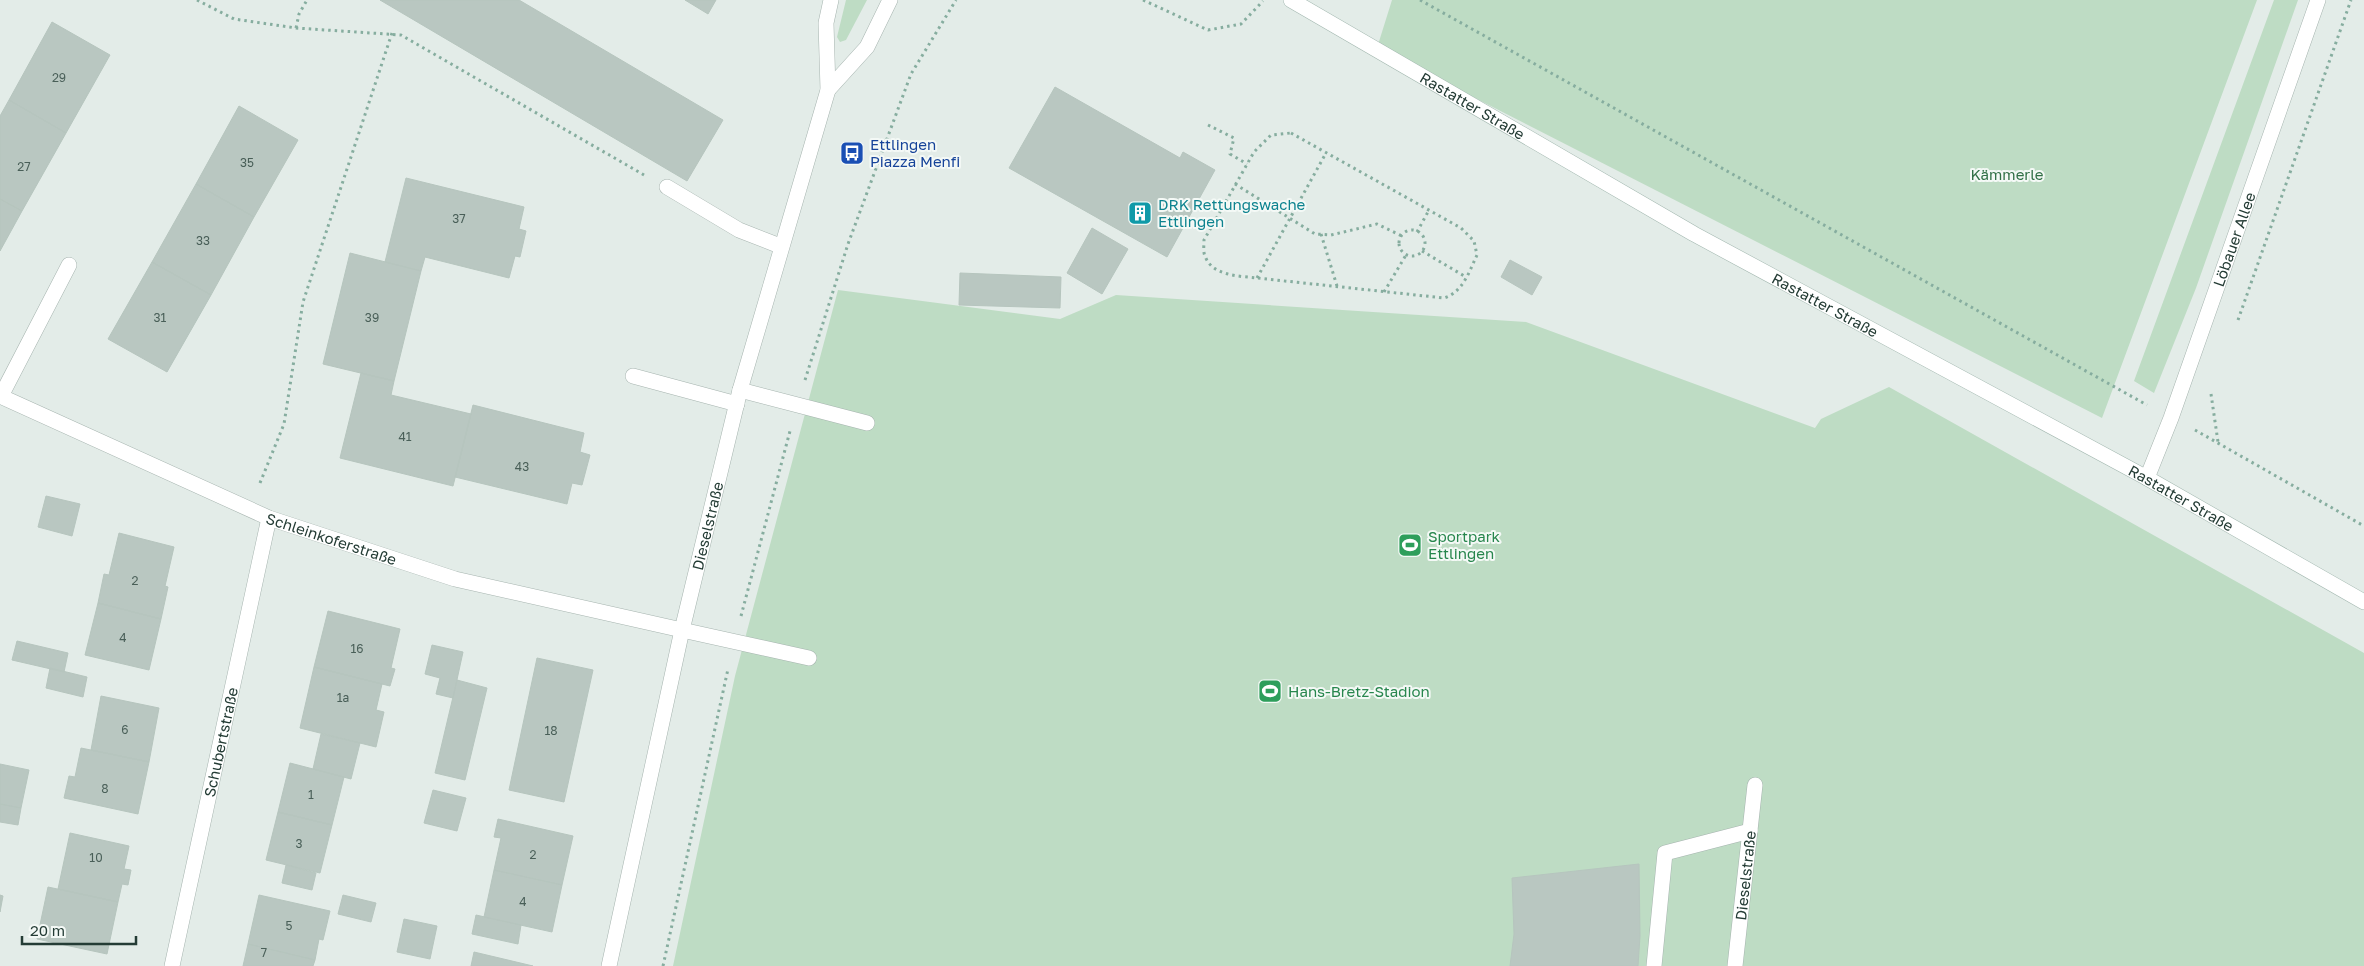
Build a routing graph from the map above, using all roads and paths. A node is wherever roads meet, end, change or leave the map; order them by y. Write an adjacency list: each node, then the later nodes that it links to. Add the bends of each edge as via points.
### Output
1 (197, 0): 12 (path, via 234,19)
2 (307, 0): 12 (path)
3 (831, 0): 14 (street, Dieselstraße, via 826,23)
4 (890, 0): 14 (street, Dieselstraße, via 867,47)
5 (956, 0): 38 (path, via 912,74 848,244)
6 (1143, 0): 7 (path, via 1208,30 1240,24)
7 (1265, 0)
8 (1291, 0): 42 (street, Rastatter Straße, via 1694,234)
9 (1420, 0): 39 (path)
10 (2318, 0): 39 (street, Löbauer Allee)
11 (2351, 0): 33 (path)
12 (296, 28): 13 (path)
13 (392, 33): 19 (path, via 401,34); 43 (path, via 303,302 284,424)
14 (828, 90): 25 (street, Dieselstraße)
15 (1208, 125): 17 (path, via 1234,138 1230,154)
16 (1326, 152): 17 (path, via 1292,133 1271,135); 20 (path); 21 (path)
17 (1247, 164): 18 (path)
18 (1235, 184): 21 (path); 30 (path, via 1204,240 1205,256 1215,269 1230,275)
19 (666, 187): 25 (street, via 740,230)
20 (1430, 210): 22 (path); 29 (path, via 1461,228 1474,241 1477,255)
21 (1290, 218): 23 (path); 30 (path)
22 (1417, 232): 24 (path, via 1409,231); 26 (path, via 1424,240)
23 (1321, 234): 24 (path, via 1331,235 1377,224); 31 (path)
24 (1402, 236): 27 (path, via 1399,244)
25 (780, 246): 37 (street, Dieselstraße)
26 (1422, 251): 27 (path, via 1416,256); 29 (path)
27 (1406, 255): 32 (path)
28 (69, 265): 36 (street)
29 (1466, 277): 32 (path, via 1454,295 1444,298)
30 (1257, 278): 31 (path)
31 (1337, 286): 32 (path)
32 (1384, 292)
33 (2237, 322)
34 (634, 376): 37 (street)
35 (2214, 387): 41 (path, via 2211,396)
36 (0, 396): 43 (street, Schleinkoferstraße)
37 (739, 397): 38 (street); 47 (street, Dieselstraße)
38 (797, 404): 40 (street); 48 (path)
39 (2172, 418): 41 (path); 42 (street, Löbauer Allee)
40 (867, 423)
41 (2218, 443): 45 (path)
42 (2147, 478): 46 (street, Rastatter Straße)
43 (250, 510): 44 (street, Schleinkoferstraße)
44 (269, 518): 47 (street, Schleinkoferstraße, via 455,579); 52 (street, Schubertstraße)
45 (2364, 526)
46 (2364, 602)
47 (682, 630): 48 (street, Schleinkoferstraße); 53 (street, Dieselstraße)
48 (734, 640): 49 (street, Schleinkoferstraße); 54 (path)
49 (809, 658)
50 (1755, 785): 51 (street, Dieselstraße)
51 (1750, 831): 55 (street, via 1665,853); 56 (street, Dieselstraße)
52 (172, 966)
53 (608, 966)
54 (663, 966)
55 (1654, 966)
56 (1735, 966)

